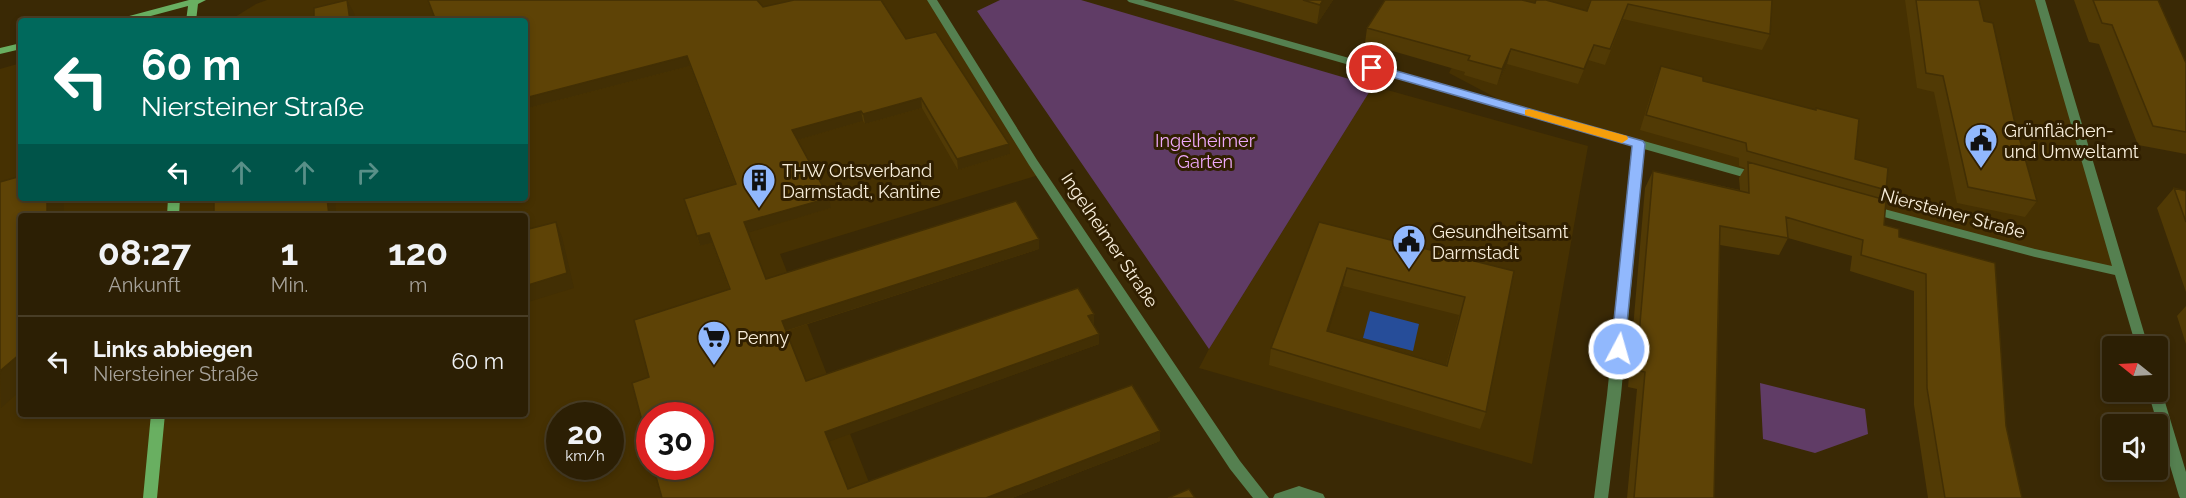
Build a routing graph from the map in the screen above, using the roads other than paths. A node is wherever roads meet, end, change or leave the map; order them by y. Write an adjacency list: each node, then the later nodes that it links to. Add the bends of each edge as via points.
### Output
1 (932, 0): 18 (street, Ingelheimer Straße, via 1033,162 1235,465)
2 (1132, 0): 9 (street)
3 (2040, 0): 12 (street)
4 (196, 1): 5 (main road); 6 (main road)
5 (132, 18)
6 (192, 18)
7 (18, 47): 8 (main road)
8 (0, 51)
9 (1639, 144): 10 (street); 21 (street)
10 (1766, 180)
11 (1858, 206): 12 (street, Niersteiner Straße, via 2003,246)
12 (2120, 272): 13 (street)
13 (2139, 336)
14 (2158, 402): 16 (street)
15 (158, 417): 17 (main road)
16 (2186, 496)
17 (150, 498)
18 (1262, 498)
19 (1280, 498): 20 (street, via 1299,492)
20 (1318, 498)
21 (1601, 498)

